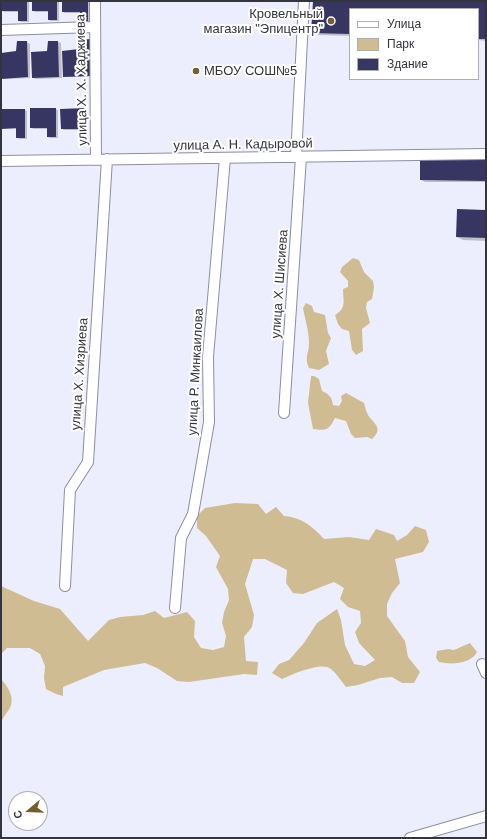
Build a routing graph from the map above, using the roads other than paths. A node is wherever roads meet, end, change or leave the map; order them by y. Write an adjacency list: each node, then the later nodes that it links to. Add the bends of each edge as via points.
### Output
1 (95, 1): 3 (street, улица Х. Х. Хаджиева)
2 (304, 1): 6 (street, улица Х. Шисиева)
3 (95, 27): 4 (street); 8 (street, улица Х. Х. Хаджиева)
4 (1, 30)
5 (486, 154): 6 (street, улица А. Н. Кадыровой)
6 (298, 157): 7 (street, улица А. Н. Кадыровой); 11 (street, улица Х. Шисиева)
7 (225, 158): 9 (street, улица А. Н. Кадыровой); 13 (street, улица Р. Минкаилова, via 208,357 209,422 193,514 181,538)
8 (96, 160): 9 (street, улица А. Н. Кадыровой); 10 (street, улица А. Н. Кадыровой)
9 (107, 160): 12 (street, улица Х. Хизриева, via 88,462 70,490)
10 (1, 161)
11 (284, 413)
12 (65, 586)
13 (175, 608)
14 (486, 816): 15 (street)
15 (410, 838)

